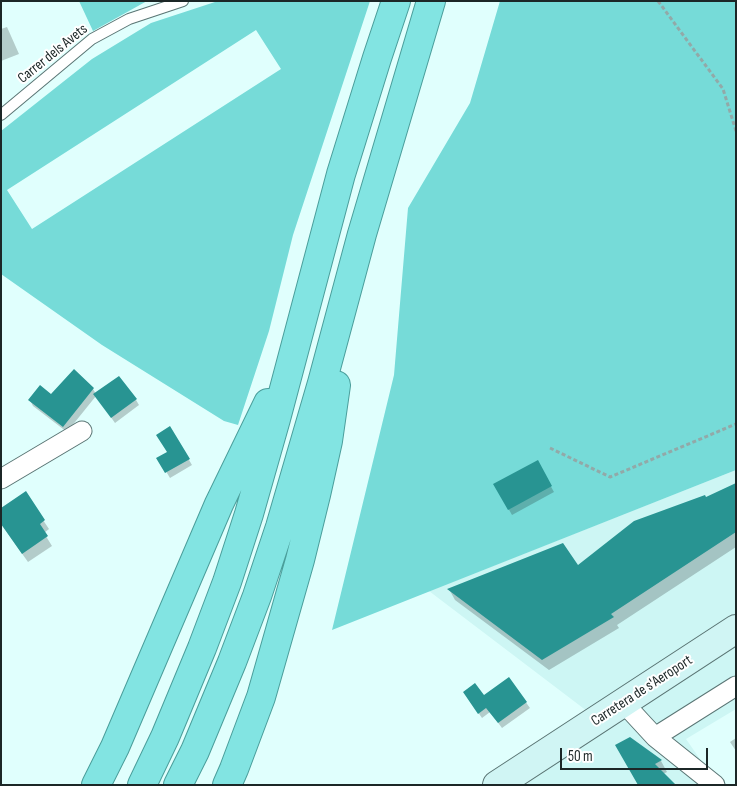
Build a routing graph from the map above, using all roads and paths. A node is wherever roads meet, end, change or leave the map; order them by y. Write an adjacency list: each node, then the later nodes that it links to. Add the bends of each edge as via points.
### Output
1 (183, 1): 5 (lane, Carrer dels Avets, via 128,19 92,39)
2 (396, 1): 8 (highway, via 341,174)
3 (431, 1): 7 (highway)
4 (658, 1): 6 (path, via 722,88)
5 (1, 115)
6 (736, 131)
7 (344, 298): 19 (highway, via 280,527 257,596 195,751); 20 (highway, via 339,367 316,495 261,697)
8 (296, 345): 17 (highway, via 219,504 119,739); 18 (highway, via 228,582)
9 (736, 424): 11 (path, via 610,477)
10 (82, 431): 12 (street)
11 (550, 448)
12 (1, 479)
13 (736, 629): 15 (main road, Carretera de s'Aeroport)
14 (736, 686): 16 (street)
15 (622, 704): 16 (street); 21 (main road, Carretera de s'Aeroport)
16 (655, 737): 22 (street)
17 (96, 785)
18 (142, 785)
19 (178, 785)
20 (227, 785)
21 (497, 785)
22 (715, 785)

